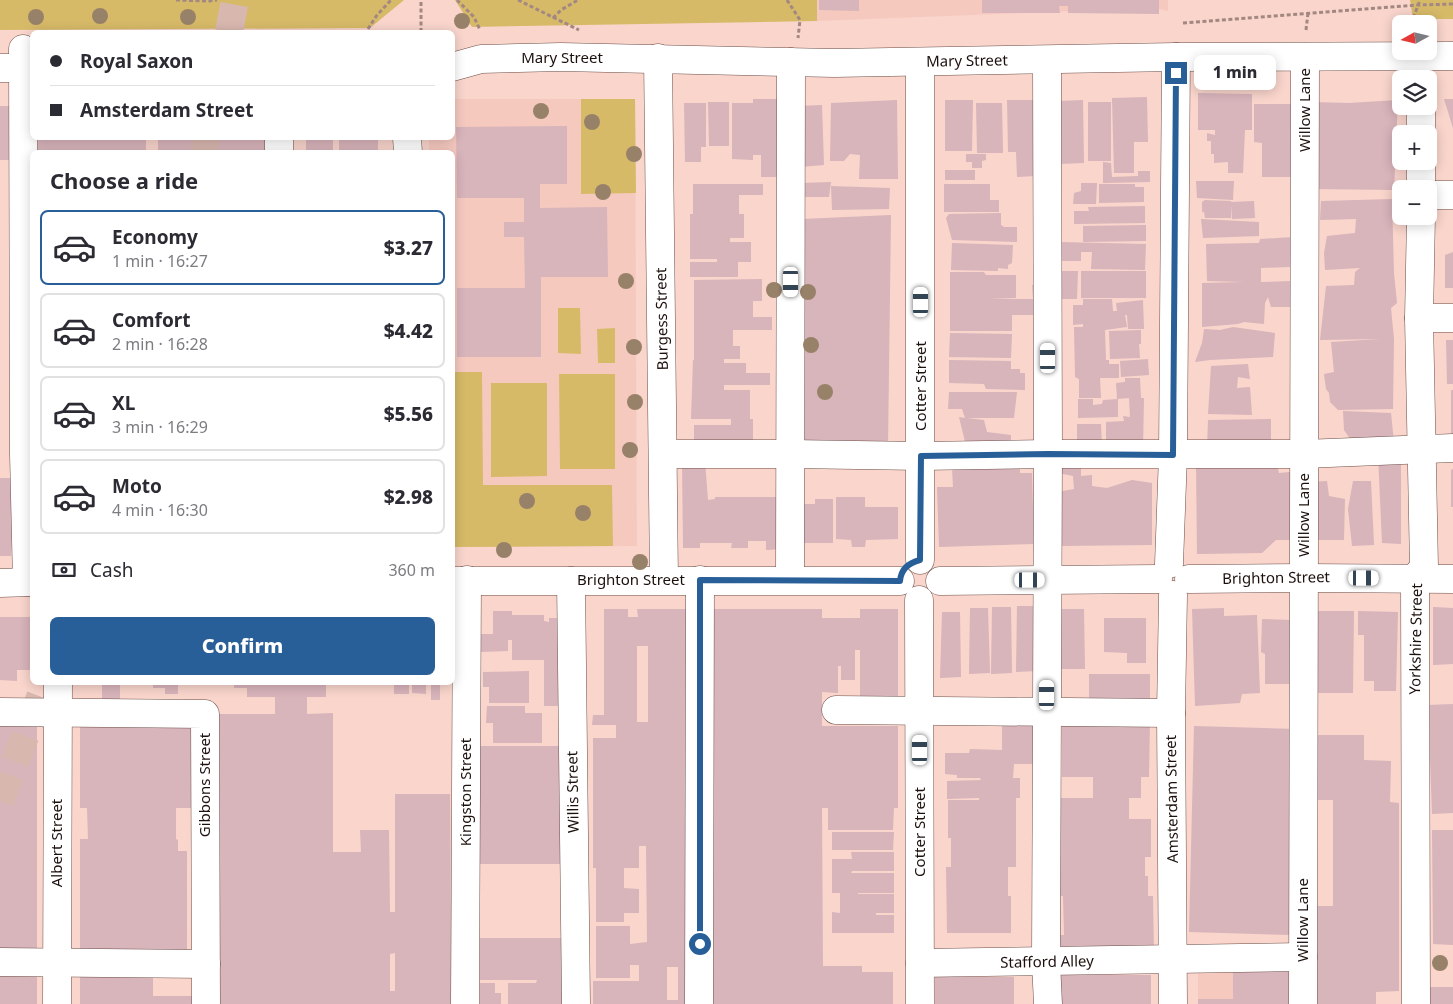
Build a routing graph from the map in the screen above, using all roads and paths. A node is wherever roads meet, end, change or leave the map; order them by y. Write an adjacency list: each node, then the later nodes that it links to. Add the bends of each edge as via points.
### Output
1 (176, 0): 2 (path)
2 (217, 0)
3 (391, 0): 15 (path)
4 (421, 0): 16 (path)
5 (457, 0): 17 (path, via 474,17)
6 (518, 0): 13 (path)
7 (578, 0): 13 (path)
8 (787, 0): 27 (path, via 800,20 798,43)
9 (1420, 0): 11 (path)
10 (1453, 4): 11 (path)
11 (1418, 5): 12 (path); 14 (path)
12 (1414, 15)
13 (553, 18): 18 (path)
14 (1183, 23)
15 (368, 29)
16 (421, 30)
17 (480, 30)
18 (581, 31)
19 (455, 50): 25 (street, Mary Street)
20 (1453, 56): 30 (street, Mary Street)
21 (1176, 57): 22 (street, Mary Street); 26 (street, Mary Street); 43 (street, Amsterdam Street)
22 (1306, 57): 30 (street, Mary Street); 42 (street, Willow Lane)
23 (19, 58): 38 (street)
24 (658, 58): 25 (street, Mary Street); 27 (street, Mary Street); 39 (street, Burgess Street)
25 (481, 59): 29 (street, Mary Street)
26 (1047, 60): 28 (street, Mary Street); 41 (street)
27 (791, 62): 28 (street, Mary Street); 40 (street)
28 (920, 62): 44 (street, Cotter Street)
29 (455, 66)
30 (1421, 68)
31 (1437, 195): 32 (street)
32 (1453, 195)
33 (1421, 225): 34 (street, Yorkshire Street)
34 (1419, 318): 35 (street); 36 (street, Yorkshire Street)
35 (1453, 318)
36 (1422, 448): 37 (street); 42 (street); 47 (street, Yorkshire Street, via 1424,567)
37 (1453, 448)
38 (12, 453): 59 (street)
39 (664, 454): 40 (street); 50 (street, Burgess Street)
40 (791, 454): 44 (street); 52 (street)
41 (1048, 454): 43 (street); 44 (street); 53 (street)
42 (1304, 454): 43 (street); 46 (street, Willow Lane)
43 (1173, 455): 48 (street, Amsterdam Street)
44 (921, 456): 45 (street, Cotter Street)
45 (920, 560): 56 (street, via 908,564); 57 (street, via 932,564)
46 (1304, 578): 47 (street, Brighton Street); 48 (street, Brighton Street); 68 (street, Willow Lane)
47 (1415, 578): 49 (street, Brighton Street); 84 (street, Yorkshire Street)
48 (1172, 579): 53 (street, Brighton Street); 67 (street, Amsterdam Street)
49 (1453, 579)
50 (664, 580): 51 (street, Brighton Street); 55 (street, Brighton Street)
51 (700, 580): 52 (street, Brighton Street); 79 (street)
52 (790, 580): 56 (street, Brighton Street)
53 (1047, 580): 57 (street, Brighton Street); 65 (street)
54 (460, 581): 55 (street, Brighton Street); 77 (street, Kingston Street)
55 (571, 581): 78 (street, Willis Street)
56 (900, 581): 60 (street, via 904,592)
57 (940, 581): 60 (street, via 935,593)
58 (0, 582): 59 (street)
59 (30, 582)
60 (919, 600): 63 (street, Cotter Street)
61 (58, 685): 66 (street, Albert Street)
62 (836, 710): 63 (street)
63 (919, 710): 65 (street); 73 (street, Cotter Street)
64 (0, 712): 66 (street)
65 (1047, 712): 67 (street); 71 (street)
66 (58, 713): 72 (street, Albert Street); 74 (street, Gibbons Street, via 205,714)
67 (1171, 713): 69 (street, Amsterdam Street)
68 (1303, 957): 69 (street, Stafford Alley); 83 (street, Willow Lane)
69 (1174, 960): 71 (street, Stafford Alley); 82 (street, Amsterdam Street)
70 (0, 962): 72 (street)
71 (1046, 962): 73 (street, Stafford Alley); 81 (street)
72 (57, 963): 74 (street); 75 (street, Albert Street)
73 (920, 963): 80 (street, Cotter Street)
74 (206, 964): 76 (street, Gibbons Street)
75 (57, 1004)
76 (206, 1004)
77 (465, 1004)
78 (576, 1004)
79 (700, 1004)
80 (920, 1004)
81 (1048, 1004)
82 (1174, 1004)
83 (1303, 1004)
84 (1416, 1004)

